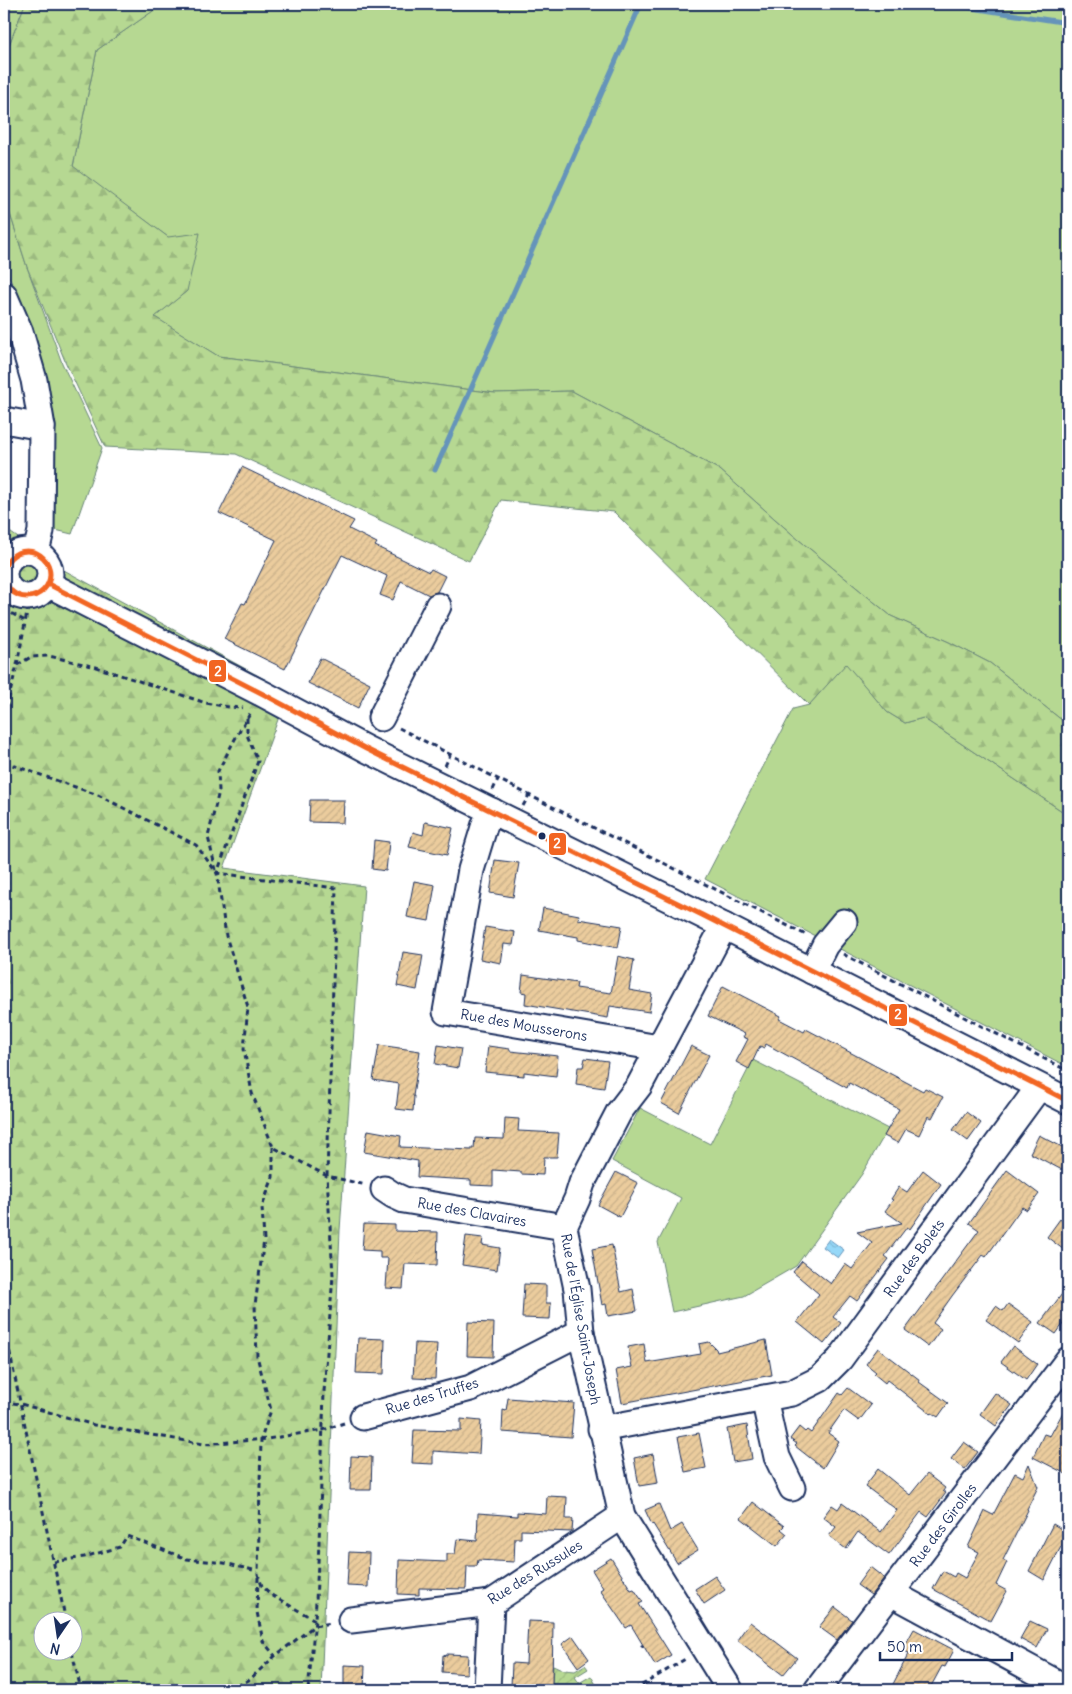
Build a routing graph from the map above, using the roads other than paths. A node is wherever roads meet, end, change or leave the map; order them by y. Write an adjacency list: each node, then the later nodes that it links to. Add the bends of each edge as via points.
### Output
1 (4, 295): 3 (street, via 20,332 34,380)
2 (4, 420): 3 (street)
3 (42, 427): 4 (street, via 41,531)
4 (36, 552): 5 (street, via 25,550); 6 (street, via 47,562 50,572)
5 (5, 564): 6 (street, via 4,578 18,595)
6 (39, 590): 9 (street, via 265,695 352,742)
7 (438, 606): 8 (street)
8 (381, 718)
9 (492, 810): 11 (street); 13 (street, Rue des Mousserons, via 471,870 446,1012)
10 (844, 922): 12 (street, via 825,945)
11 (724, 926): 12 (street); 13 (street, Rue de l'Église Saint-Joseph)
12 (812, 971): 14 (street)
13 (659, 1048): 17 (street, Rue de l'Église Saint-Joseph, via 639,1086 619,1112 582,1183)
14 (1040, 1086): 15 (street); 20 (street, Rue des Bolets, via 840,1360 820,1379 792,1393)
15 (1068, 1101)
16 (384, 1189): 17 (street, Rue des Clavaires, via 404,1200)
17 (564, 1227): 18 (street, Rue de l'Église Saint-Joseph, via 577,1289)
18 (581, 1332): 21 (street, Rue des Truffes, via 470,1388); 22 (street, Rue de l'Église Saint-Joseph)
19 (1068, 1360): 25 (street, Rue des Girolles)
20 (764, 1398): 22 (street, Rue des Bolets); 23 (street, via 777,1456)
21 (363, 1417)
22 (602, 1429): 24 (street, Rue de l'Église Saint-Joseph)
23 (792, 1488)
24 (622, 1516): 26 (street, Rue des Russules); 30 (street, Rue de l'Église Saint-Joseph)
25 (891, 1593): 28 (street); 31 (street, Rue des Girolles)
26 (491, 1602): 27 (street, Rue des Russules); 29 (street)
27 (351, 1620)
28 (1068, 1689)
29 (487, 1690)
30 (730, 1690)
31 (817, 1690)

